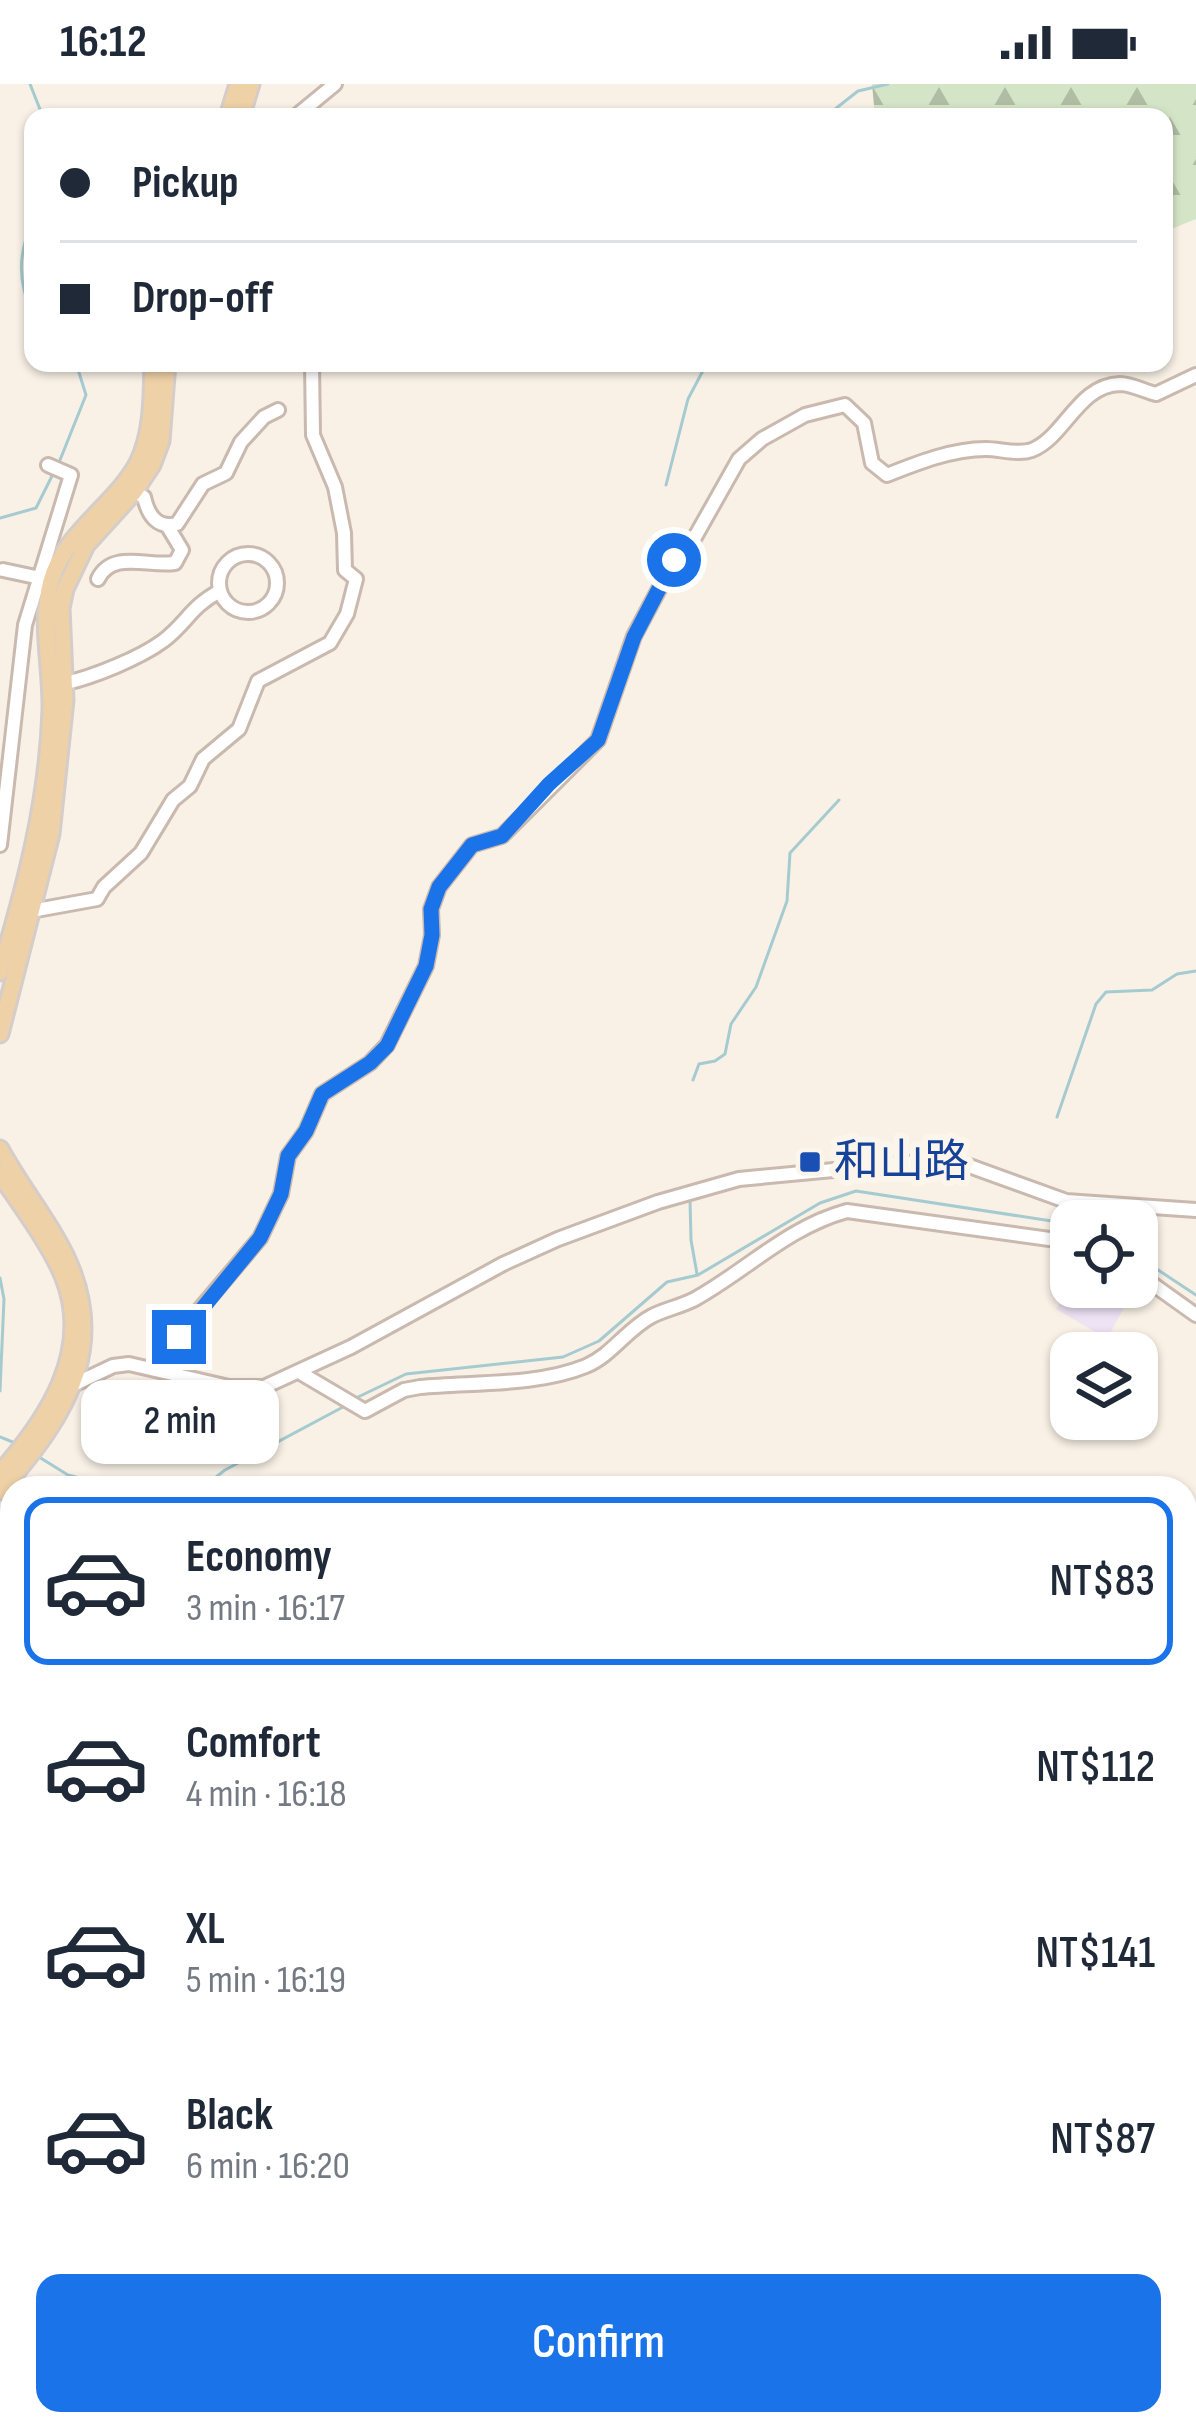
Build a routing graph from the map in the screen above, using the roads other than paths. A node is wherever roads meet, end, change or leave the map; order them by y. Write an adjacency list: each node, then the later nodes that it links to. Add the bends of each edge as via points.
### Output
1 (335, 84): 2 (street)
2 (307, 108)
3 (153, 372): 12 (main road, via 139,460)
4 (166, 372): 9 (main road, via 161,441)
5 (313, 372): 17 (street, via 314,435 335,487 345,570 356,579 346,614 330,643 258,681 238,729 203,759 141,853 97,899)
6 (1196, 375): 26 (street, via 1156,394 1110,386 1028,451 982,448 886,475 872,463 864,423 845,405 805,416 748,449 634,637 598,740 502,836 472,845 439,887 426,966 387,1046 322,1094 288,1156 260,1238)
7 (278, 410): 10 (street)
8 (48, 465): 12 (street, via 71,475)
9 (134, 492): 10 (street, via 144,497 147,514); 15 (main road, via 70,572 61,608)
10 (168, 526): 13 (street, via 182,550 175,563 116,560)
11 (3, 570): 12 (street)
12 (45, 579): 16 (street, via 25,625); 18 (main road, via 51,709 41,823)
13 (98, 579)
14 (220, 591): 14 (street, via 234,609 256,611 274,597 276,575 262,558 240,555 223,569); 15 (street, via 193,606 159,644)
15 (66, 683): 17 (main road, via 51,834)
16 (0, 845)
17 (31, 911): 19 (main road)
18 (0, 972)
19 (0, 1034)
20 (0, 1149): 28 (main road, via 73,1273 84,1342)
21 (0, 1174): 28 (main road, via 64,1278 73,1336)
22 (1196, 1210): 27 (street, via 1066,1201 950,1159 739,1179 558,1239)
23 (1050, 1239): 27 (street, via 847,1211 650,1317 581,1368 420,1387 362,1410)
24 (1158, 1288): 25 (street)
25 (1196, 1315)
26 (152, 1367): 27 (street, via 247,1389); 28 (street, via 113,1366)
27 (299, 1372)
28 (67, 1383): 29 (main road)
29 (18, 1461): 30 (main road); 31 (main road)
30 (0, 1473)
31 (9, 1476)

